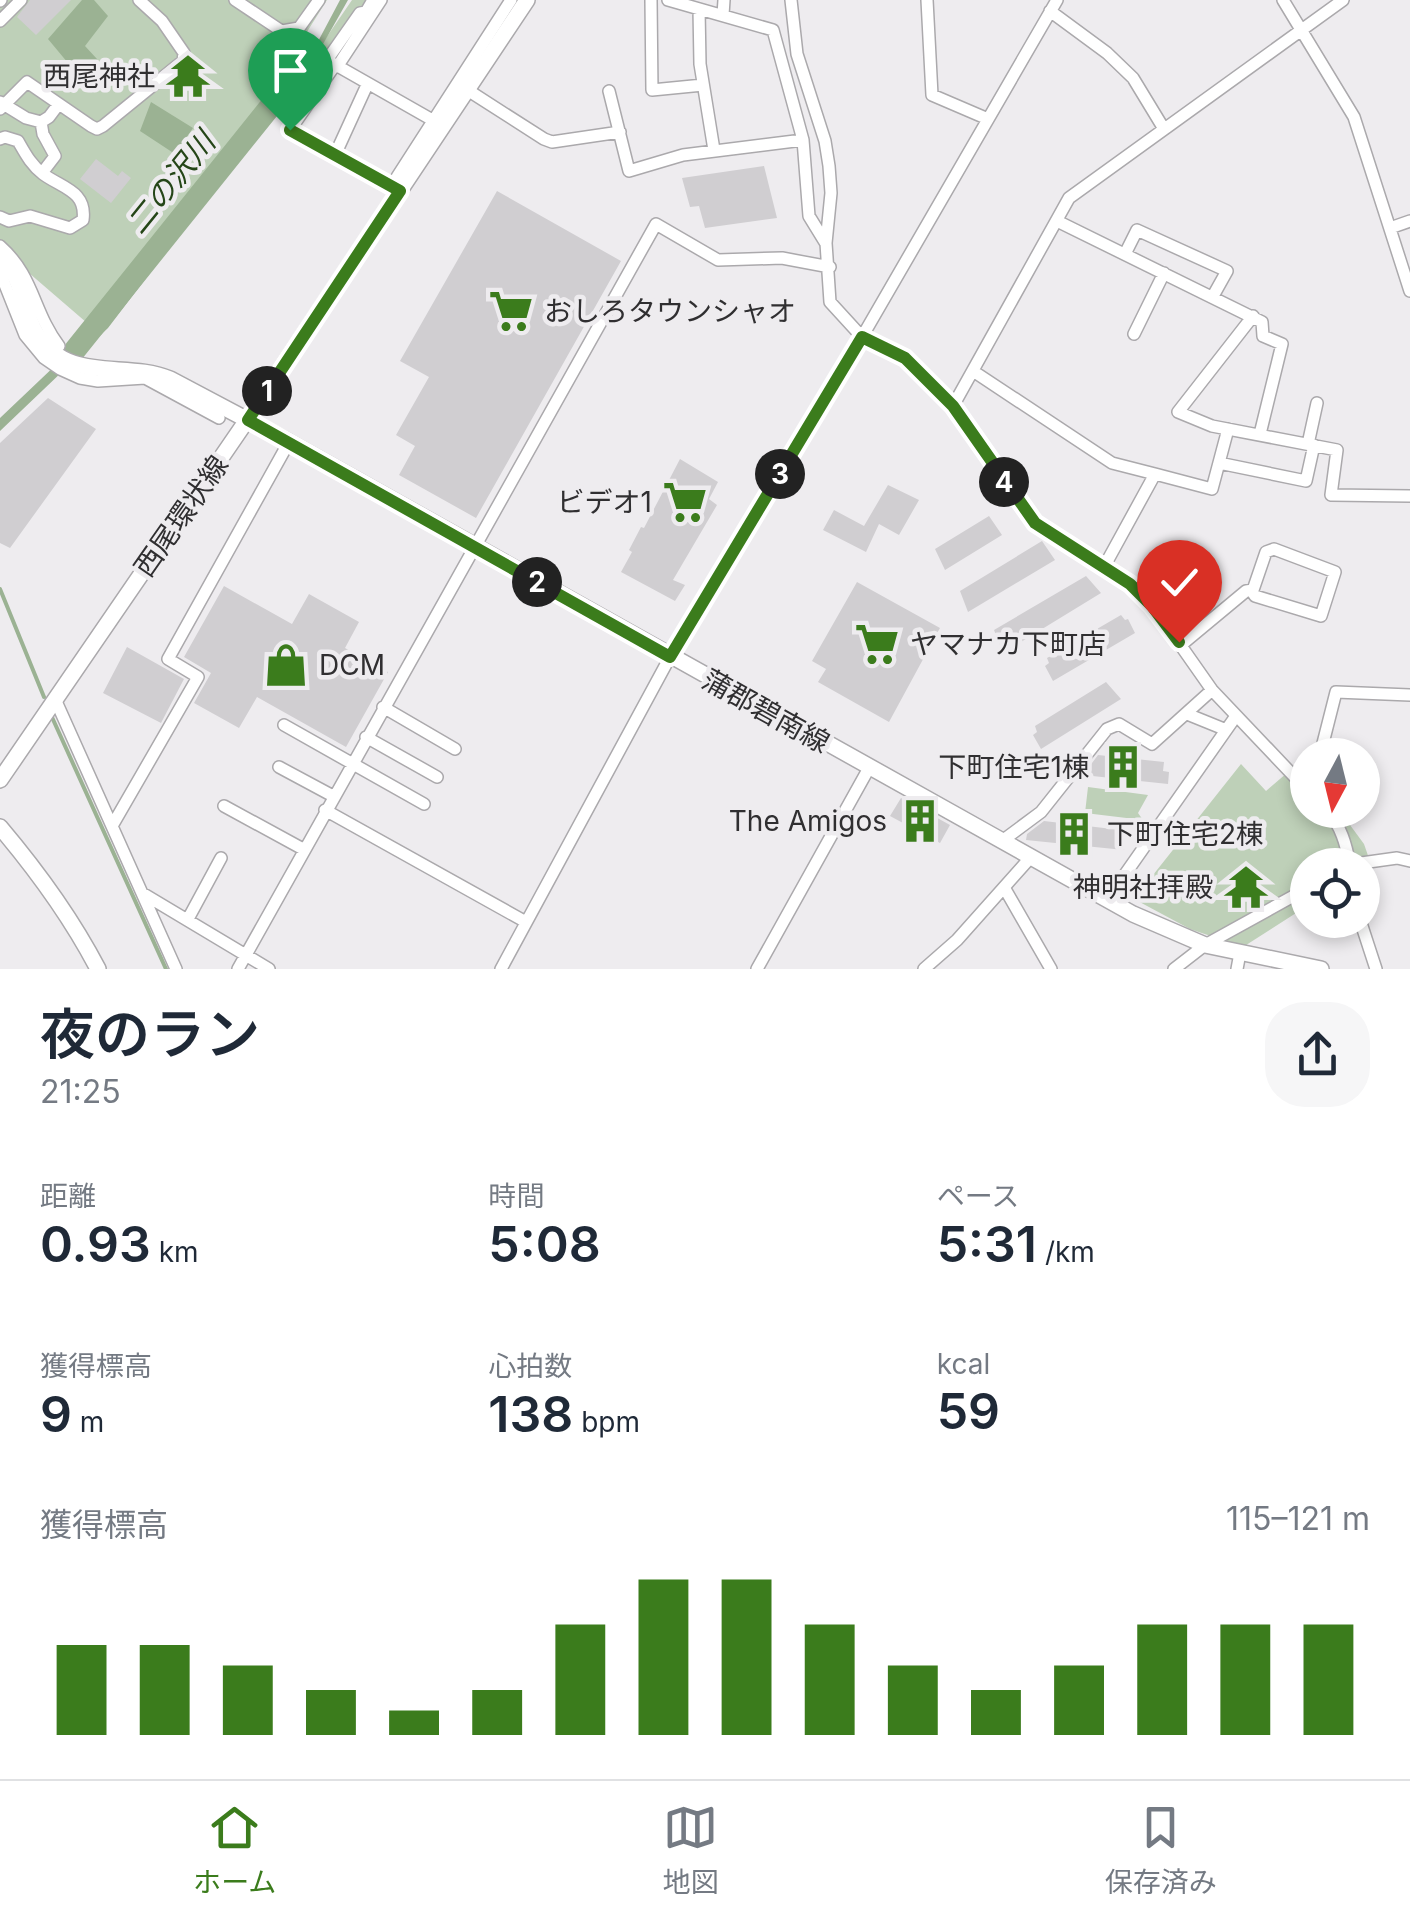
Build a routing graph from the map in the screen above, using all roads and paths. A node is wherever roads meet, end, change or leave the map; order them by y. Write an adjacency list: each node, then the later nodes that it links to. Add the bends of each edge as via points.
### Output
1 (10, 0): 18 (street)
2 (21, 0): 21 (street)
3 (139, 0): 30 (street, via 162,21 184,53 182,61 97,129)
4 (235, 0): 23 (street)
5 (319, 0): 23 (street, via 300,28)
6 (373, 0): 25 (street)
7 (381, 0): 25 (street)
8 (511, 0): 34 (street)
9 (527, 0): 28 (main road, 西尾環状線)
10 (651, 0): 26 (street, via 652,90)
11 (668, 0): 19 (street)
12 (724, 0): 20 (street)
13 (792, 0): 48 (street, via 797,54 829,166)
14 (927, 0): 32 (street, via 932,95)
15 (1284, 0): 22 (street)
16 (1343, 0): 22 (street)
17 (1054, 6): 32 (street); 36 (street, via 1133,78)
18 (0, 10)
19 (700, 10): 20 (street); 26 (street)
20 (723, 15): 39 (street, via 774,30)
21 (0, 21)
22 (1300, 29): 36 (street); 47 (street, via 1354,117)
23 (282, 31): 24 (street)
24 (295, 40)
25 (333, 64): 27 (street); 41 (street, via 290,130)
26 (703, 85): 40 (street)
27 (368, 86): 34 (street); 41 (street)
28 (466, 89): 34 (main road, 西尾環状線); 37 (street, via 552,142)
29 (609, 91): 37 (street)
30 (58, 104): 31 (street, via 27,82); 33 (street)
31 (1, 105): 33 (street)
32 (988, 119): 59 (street)
33 (41, 122): 42 (street, via 55,156)
34 (438, 124): 43 (main road, 西尾環状線)
35 (0, 125): 38 (street)
36 (1164, 129): 45 (street, via 1069,198)
37 (620, 132): 40 (street, via 630,171)
38 (6, 138): 42 (street)
39 (803, 140): 40 (street); 48 (street, via 809,216)
40 (714, 150)
41 (335, 155): 43 (street)
42 (42, 173): 44 (street, via 76,193 83,220 70,228 30,216)
43 (398, 184): 65 (main road, 西尾環状線)
44 (0, 217)
45 (1057, 221): 50 (street); 61 (street)
46 (1410, 221): 47 (street)
47 (1390, 228): 55 (street)
48 (826, 243): 52 (street)
49 (0, 246): 60 (street, via 23,271)
50 (1125, 254): 54 (street); 56 (street, via 1138,230 1227,271)
51 (0, 257): 65 (main road, 蒲郡碧南線, via 18,280 36,332 56,352 94,370 152,372)
52 (830, 267): 59 (street, via 830,302); 73 (street, via 782,258 718,260 656,224)
53 (0, 272): 64 (street, via 25,335 60,369 98,381 144,378)
54 (1164, 273): 56 (street); 58 (street)
55 (1410, 290)
56 (1212, 296): 57 (street)
57 (1254, 316): 66 (street, via 1178,412); 67 (street, via 1263,336 1282,344)
58 (1134, 334)
59 (862, 337): 63 (street, via 905,358); 77 (street)
60 (59, 346)
61 (973, 372): 63 (street); 71 (street, via 1112,463)
62 (1317, 403): 69 (street)
63 (953, 406): 74 (street, via 1035,523)
64 (219, 418)
65 (248, 420): 68 (main road, 蒲郡碧南線); 80 (main road, 西尾環状線)
66 (1228, 429): 67 (street); 70 (street)
67 (1260, 434): 69 (street)
68 (289, 442): 73 (main road, 蒲郡碧南線); 99 (street, via 168,659 198,677)
69 (1311, 445): 70 (street, via 1306,481); 72 (street, via 1337,450 1330,495)
70 (1218, 463): 71 (street, via 1212,490)
71 (1154, 474): 74 (street)
72 (1410, 496)
73 (473, 546): 77 (main road, 蒲郡碧南線); 81 (street)
74 (1104, 567): 76 (street, via 1146,598)
75 (1252, 590): 75 (street, via 1266,552 1274,549 1335,572 1321,616); 76 (street)
76 (1181, 645): 78 (street)
77 (670, 657): 91 (main road, 蒲郡碧南線); 112 (street)
78 (1212, 690): 82 (street); 83 (street)
79 (1410, 694): 87 (street, via 1336,692)
80 (55, 699): 94 (main road, 西尾環状線); 99 (street)
81 (383, 707): 86 (street); 88 (street)
82 (1186, 714): 85 (street); 101 (street, via 1152,744 1120,724 1107,729 1042,812)
83 (1236, 716): 85 (street); 92 (street)
84 (284, 725): 89 (street)
85 (1224, 729): 110 (street)
86 (366, 737): 89 (street); 93 (street)
87 (1324, 738)
88 (455, 749)
89 (352, 762): 95 (street); 96 (street)
90 (279, 767): 95 (street)
91 (868, 768): 101 (main road, 蒲郡碧南線); 123 (street)
92 (1290, 773)
93 (437, 777)
94 (0, 780)
95 (333, 796): 98 (street)
96 (424, 804)
97 (224, 806): 102 (street)
98 (325, 810): 102 (street); 112 (street)
99 (112, 826): 108 (street)
100 (0, 828): 118 (main road, via 47,885)
101 (1002, 841): 104 (main road, 蒲郡碧南線)
102 (303, 849): 115 (street)
103 (221, 858): 111 (street)
104 (1030, 858): 107 (street); 110 (main road, 蒲郡碧南線)
105 (1380, 860): 106 (street)
106 (1410, 861)
107 (1004, 889): 117 (street); 124 (street)
108 (142, 893): 111 (street); 119 (street)
109 (1290, 898): 114 (street)
110 (1107, 900): 114 (main road, 蒲郡碧南線)
111 (188, 919): 115 (street)
112 (526, 922): 122 (street)
113 (1366, 938): 127 (street)
114 (1206, 945): 116 (main road, 蒲郡碧南線); 125 (street)
115 (246, 955): 120 (street); 121 (street)
116 (1238, 961): 126 (main road, 蒲郡碧南線)
117 (1046, 967)
118 (98, 969)
119 (176, 969)
120 (238, 969)
121 (269, 969)
122 (502, 969)
123 (756, 969)
124 (924, 969)
125 (1174, 969)
126 (1320, 969)
127 (1376, 969)

